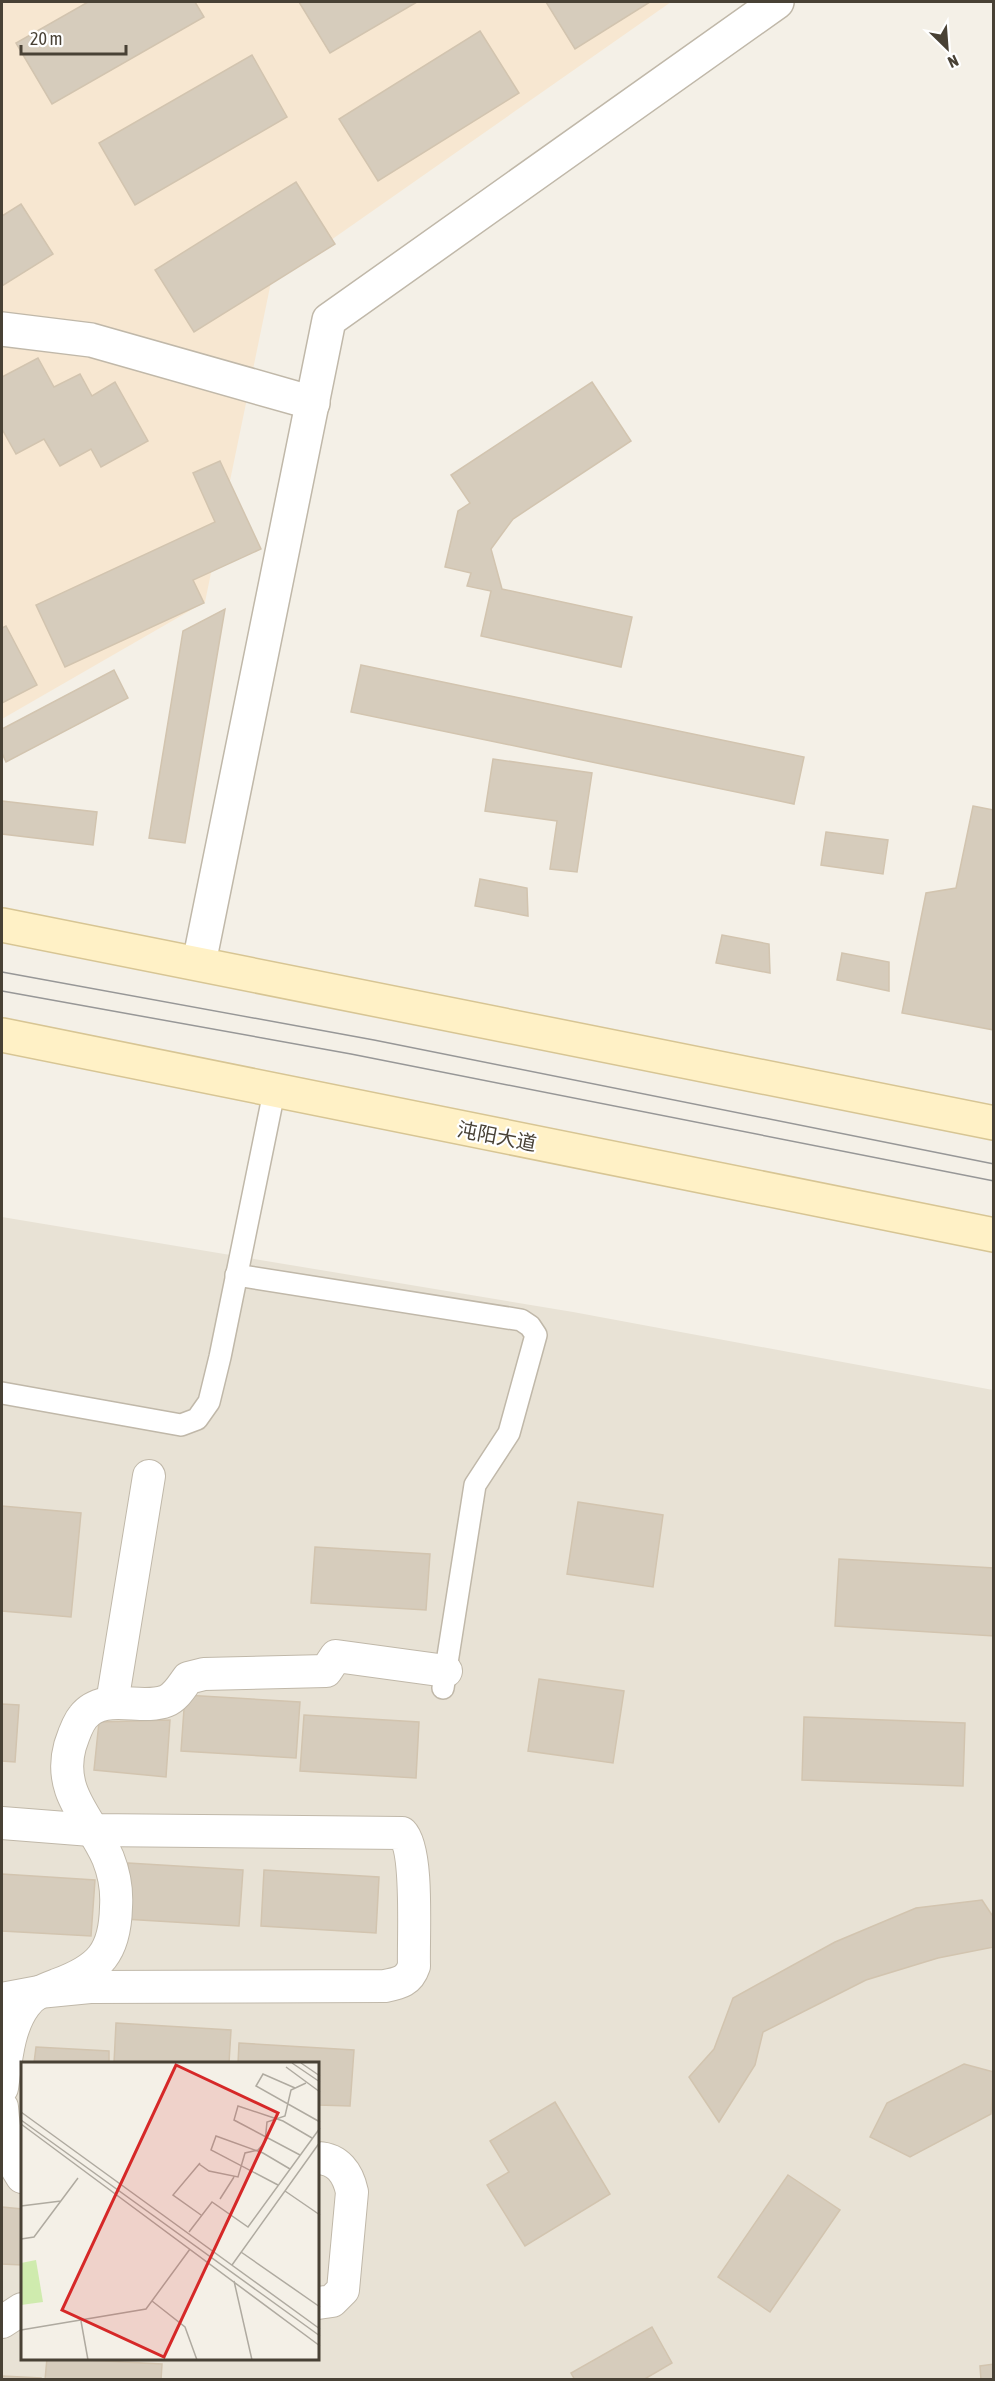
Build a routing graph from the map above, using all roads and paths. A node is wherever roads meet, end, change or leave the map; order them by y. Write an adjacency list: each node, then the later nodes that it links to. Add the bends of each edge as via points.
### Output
1 (777, 2): 3 (street, via 329,320)
2 (2, 329): 3 (street, via 91,340)
3 (313, 403): 5 (street)
4 (2, 925): 5 (main road)
5 (199, 963): 8 (main road)
6 (2, 1035): 7 (main road, 沌阳大道)
7 (274, 1092): 9 (main road, 沌阳大道); 10 (lane)
8 (993, 1123)
9 (993, 1236)
10 (236, 1275): 11 (lane, via 212,1390 197,1419 181,1425); 13 (lane, via 521,1320 536,1335 509,1433 475,1485)
11 (2, 1393)
12 (149, 1476): 14 (street)
13 (445, 1680): 14 (street, via 336,1656 326,1671 204,1674 188,1678 166,1701)
14 (111, 1703): 16 (street, via 84,1716 65,1764 70,1788)
15 (2, 1823): 16 (street)
16 (91, 1830): 17 (street, via 114,1877 114,1934 95,1967); 17 (street, via 402,1833 413,1856 411,1976 385,1986 90,1987)
17 (39, 1992): 18 (street); 19 (street, via 25,2004 17,2019)
18 (2, 1999)
19 (2, 2088)
20 (2, 2107): 21 (street)
21 (10, 2142): 23 (street, via 12,2161)
22 (320, 2158): 24 (street, via 337,2163 352,2192 343,2290 332,2301)
23 (21, 2175)
24 (320, 2303)

